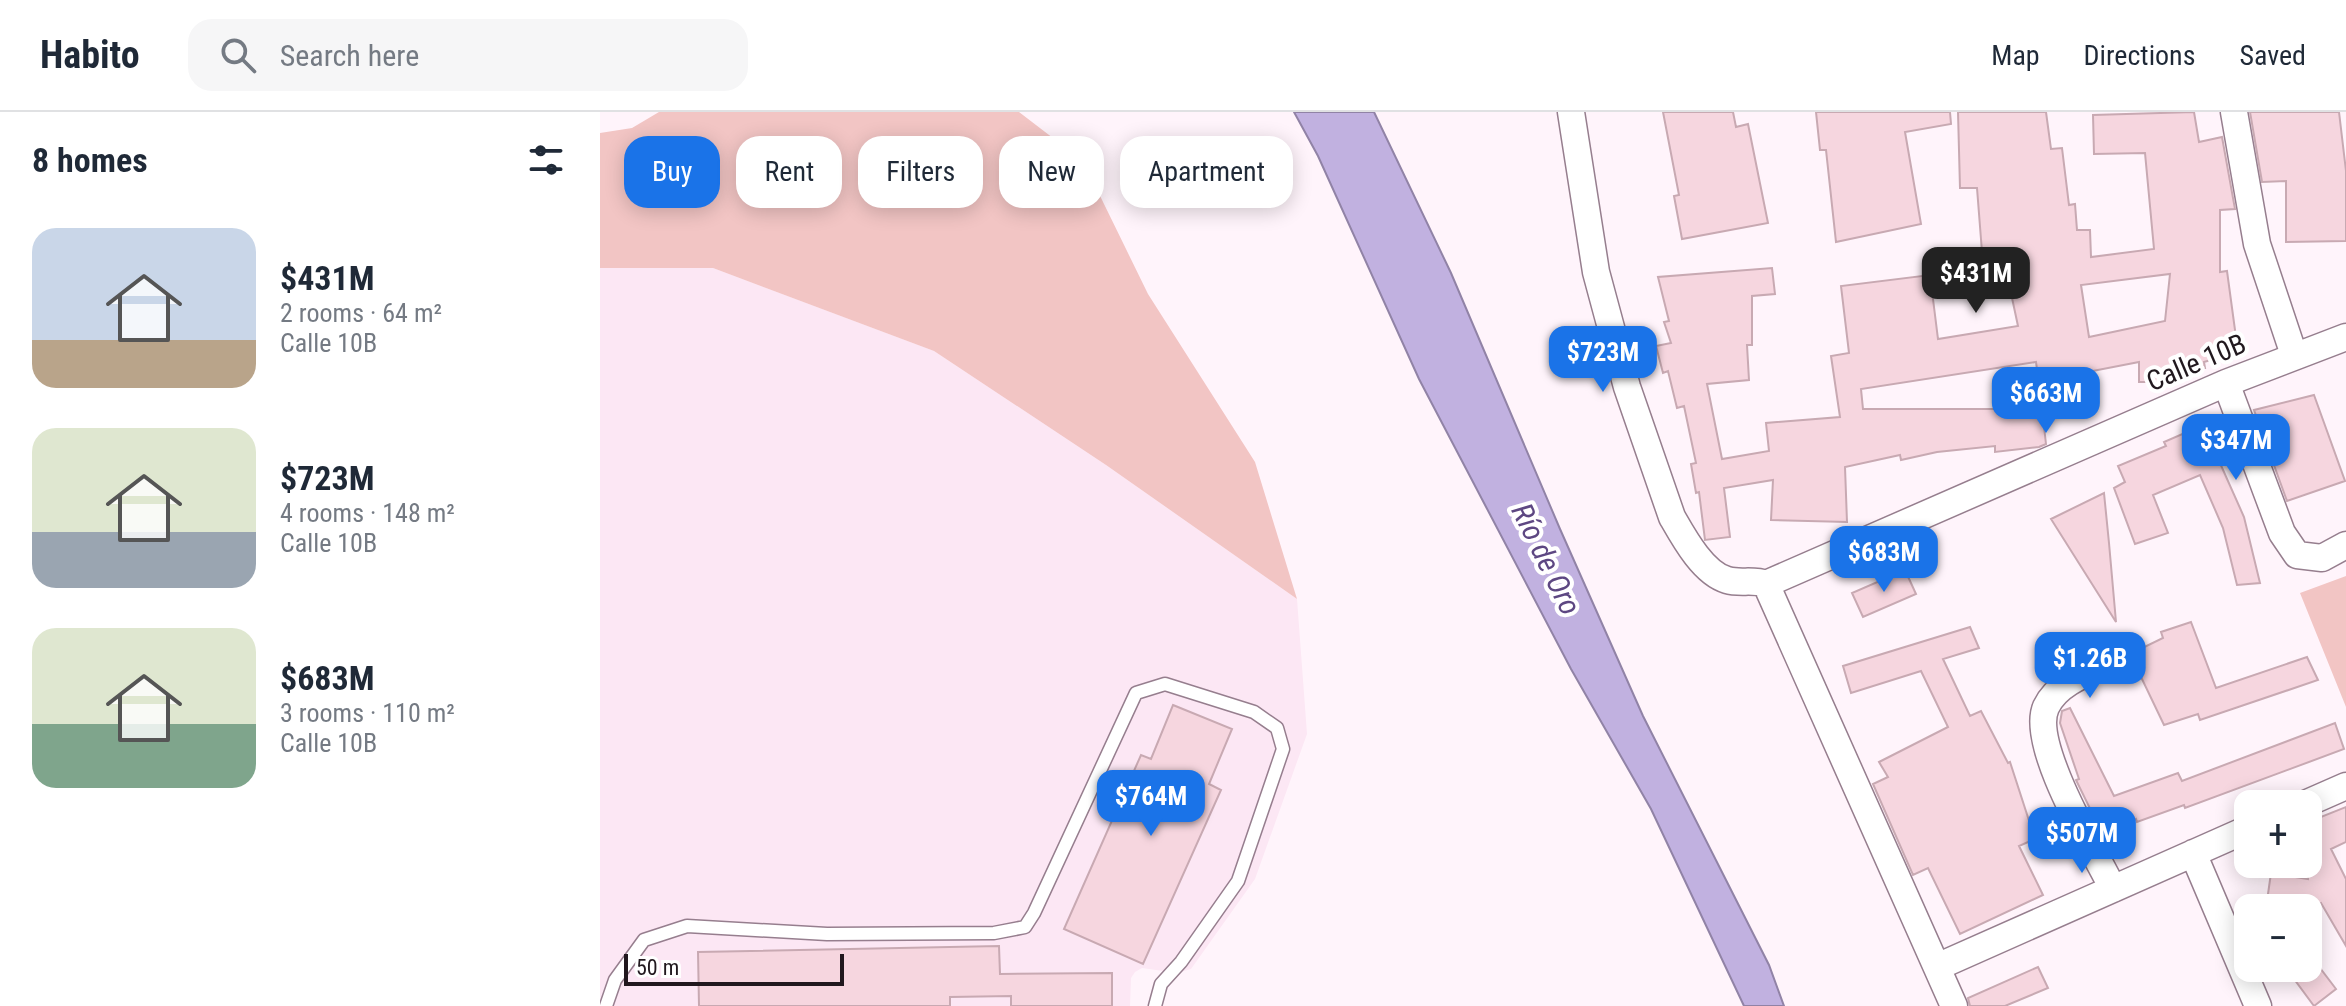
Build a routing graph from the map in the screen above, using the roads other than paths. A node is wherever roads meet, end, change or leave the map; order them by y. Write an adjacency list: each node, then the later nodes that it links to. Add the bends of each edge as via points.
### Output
1 (1571, 112): 7 (street, via 1596,272 1627,387 1672,517 1713,573 1727,580)
2 (2234, 112): 4 (street, via 2257,244)
3 (2346, 337): 4 (street, Calle 10B)
4 (2294, 355): 5 (street, Calle 10B)
5 (2226, 383): 6 (street, via 2282,533 2297,555 2322,558); 7 (street, Calle 10B)
6 (2346, 545)
7 (1766, 584): 14 (street)
8 (2110, 663): 13 (street, via 2066,684 2046,707 2042,727 2048,758)
9 (2346, 786): 10 (street)
10 (2322, 797)
11 (2234, 835): 12 (street)
12 (2193, 853): 13 (street); 18 (street)
13 (2113, 889): 14 (street)
14 (1937, 967): 17 (street)
15 (606, 1006): 16 (lane, via 615,980 644,940 687,926 827,934 994,933 1025,927 1136,693 1165,684 1254,712 1277,728 1283,749 1238,881 1161,984)
16 (1155, 1006)
17 (1954, 1006)
18 (2258, 1006)

